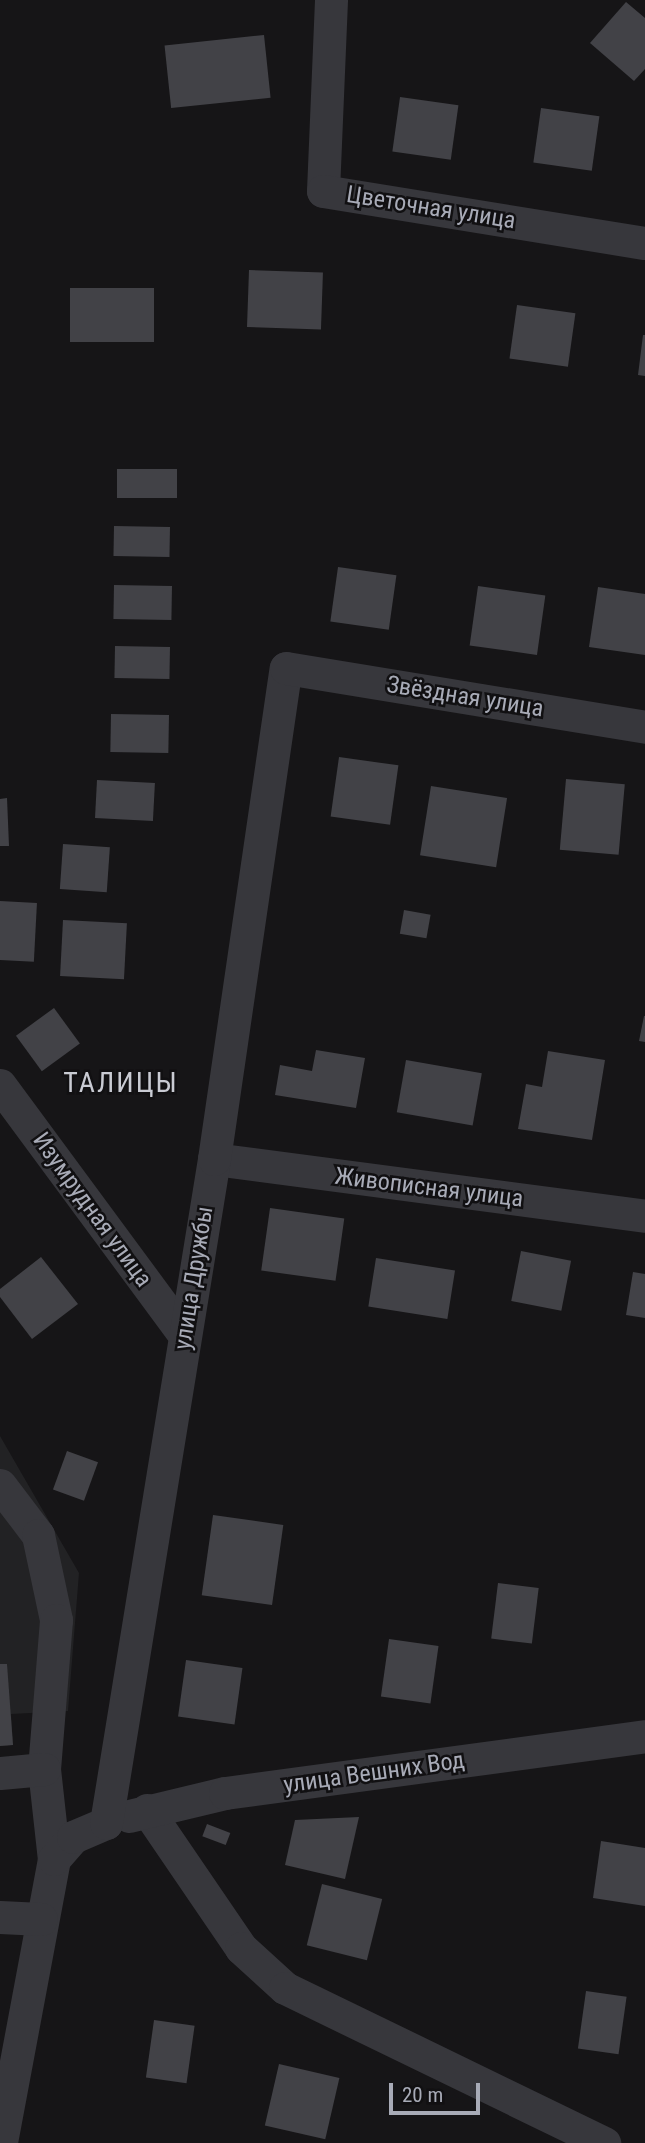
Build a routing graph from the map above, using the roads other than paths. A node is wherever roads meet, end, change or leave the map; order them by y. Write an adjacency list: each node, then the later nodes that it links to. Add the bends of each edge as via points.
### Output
1 (331, 0): 2 (street, Цветочная улица, via 323,191)
2 (645, 243)
3 (286, 668): 4 (street, Звёздная улица); 6 (street, улица Дружбы)
4 (645, 727)
5 (0, 1085): 8 (street, Изумрудная улица)
6 (214, 1159): 7 (street, Живописная улица); 8 (street, улица Дружбы)
7 (645, 1216)
8 (184, 1335): 14 (street, улица Дружбы)
9 (0, 1485): 11 (street, via 38,1535 55,1620)
10 (645, 1736): 13 (street, улица Вешних Вод, via 225,1793)
11 (44, 1769): 12 (street); 15 (street)
12 (0, 1773)
13 (148, 1810): 14 (street, улица Вешних Вод); 19 (street, via 241,1948 285,1988)
14 (106, 1823): 15 (street, via 73,1837)
15 (54, 1859): 17 (street)
16 (0, 1917): 17 (street)
17 (41, 1919): 18 (street)
18 (1, 2143)
19 (604, 2143)

